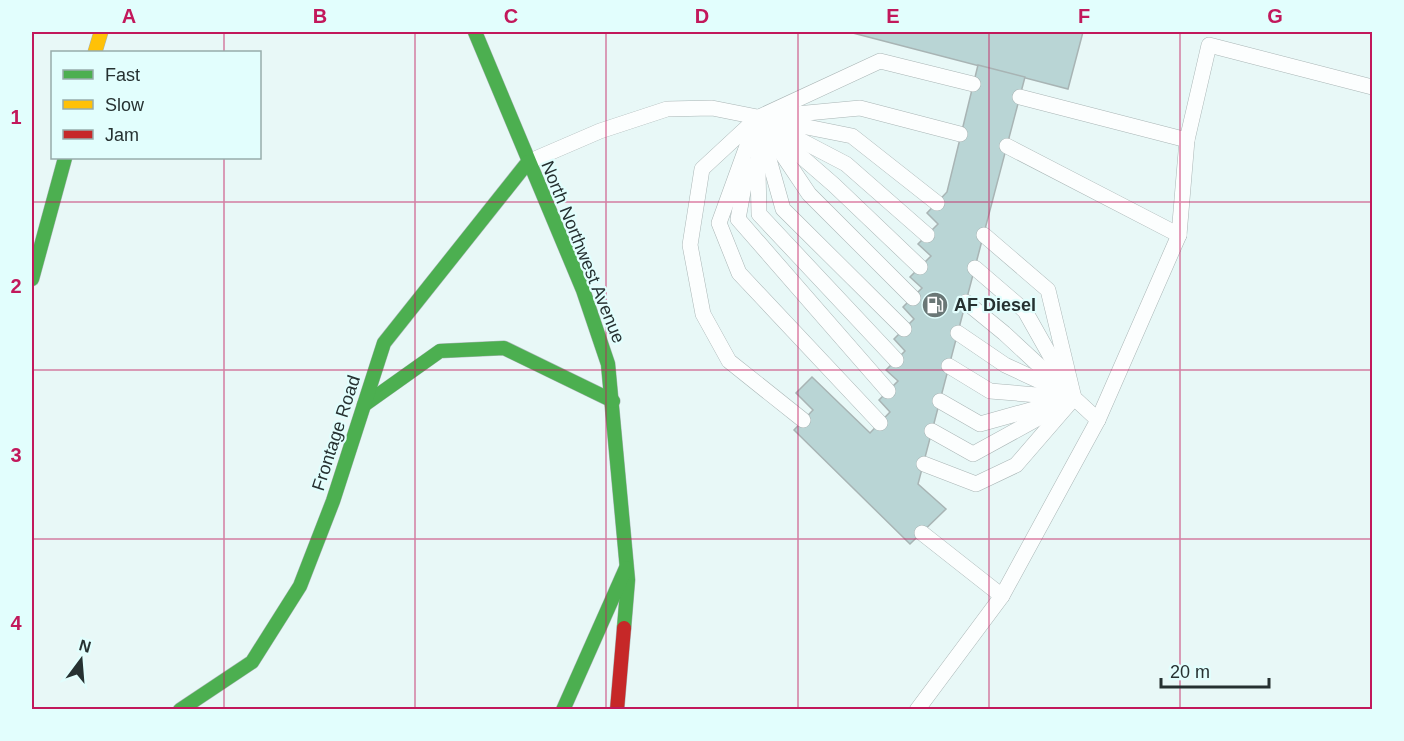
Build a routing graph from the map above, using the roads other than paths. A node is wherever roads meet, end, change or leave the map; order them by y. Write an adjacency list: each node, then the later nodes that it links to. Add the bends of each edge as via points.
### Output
1 (101, 32): 3 (main road)
2 (475, 32): 12 (main road, North Northwest Avenue)
3 (95, 51)
4 (973, 84): 7 (lane, via 880,61)
5 (1372, 87): 9 (lane, via 1209,45)
6 (1020, 97): 9 (lane)
7 (757, 118): 8 (lane, via 860,108); 12 (lane, via 711,108 667,109 600,131); 13 (lane, via 852,136); 14 (lane, via 846,164); 17 (lane); 20 (lane, via 809,194); 22 (lane, via 783,209); 24 (lane, via 759,214); 26 (lane, via 738,219); 31 (lane, via 702,169 690,245 703,314 729,361); 33 (lane, via 719,224 739,273)
8 (960, 134)
9 (1187, 140): 16 (lane)
10 (1007, 146): 16 (lane)
11 (65, 159): 19 (main road)
12 (528, 162): 29 (main road, North Northwest Avenue, via 583,290 608,364); 30 (main road, Frontage Road, via 384,343)
13 (937, 203)
14 (927, 235)
15 (984, 235): 27 (lane, via 1048,290)
16 (1179, 235): 32 (lane)
17 (920, 267)
18 (975, 268): 27 (lane, via 1025,310)
19 (32, 279)
20 (913, 298)
21 (966, 302): 27 (lane)
22 (904, 329)
23 (958, 333): 27 (lane, via 1005,365)
24 (896, 360)
25 (949, 366): 27 (lane, via 990,390)
26 (888, 391)
27 (1074, 398): 28 (lane, via 980,424); 32 (lane); 34 (lane, via 973,454); 35 (lane, via 1016,465 976,484)
28 (940, 400)
29 (613, 401): 30 (main road, via 504,348 440,351); 37 (main road, North Northwest Avenue)
30 (364, 405): 39 (main road, Frontage Road, via 300,586 252,662)
31 (804, 420)
32 (1098, 420): 38 (lane)
33 (880, 423)
34 (932, 431)
35 (924, 464)
36 (922, 533): 38 (lane)
37 (626, 568): 40 (main road); 41 (main road, North Northwest Avenue)
38 (1002, 596): 42 (lane)
39 (180, 710)
40 (563, 710)
41 (617, 710)
42 (917, 710)

